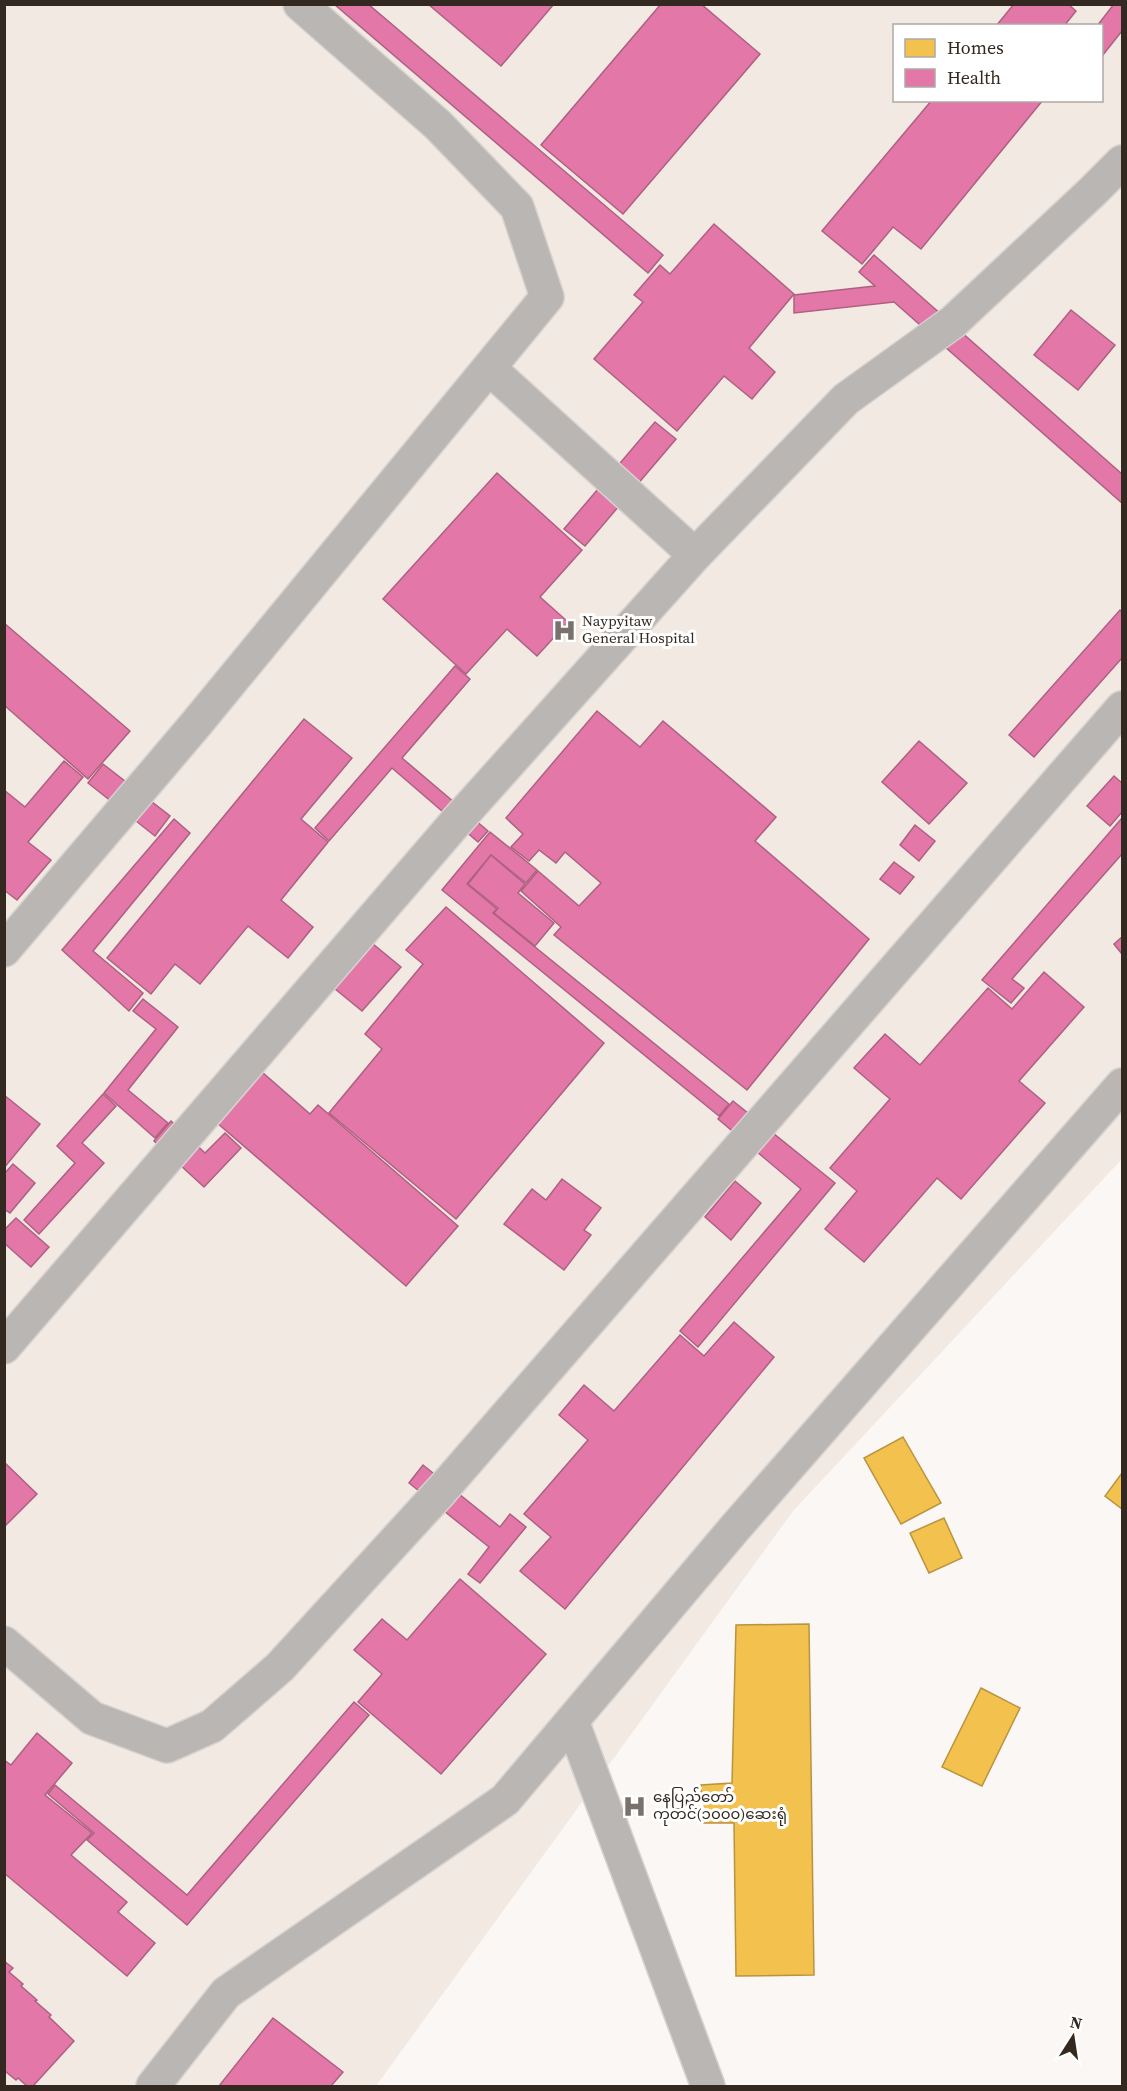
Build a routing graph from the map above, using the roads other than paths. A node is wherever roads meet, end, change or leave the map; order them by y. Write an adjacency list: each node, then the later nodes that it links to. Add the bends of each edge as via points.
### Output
1 (300, 4): 3 (lane, via 438,124 517,207 547,297)
2 (1122, 162): 4 (lane, via 953,322 846,399)
3 (489, 368): 4 (lane); 6 (lane)
4 (695, 555): 8 (lane, via 456,822)
5 (1122, 708): 9 (lane, via 441,1491 280,1667 212,1726 167,1746 93,1718)
6 (4, 950)
7 (1122, 1085): 10 (lane)
8 (4, 1347)
9 (4, 1643)
10 (572, 1721): 11 (lane, via 505,1800 226,1993); 12 (lane)
11 (153, 2086)
12 (708, 2086)

